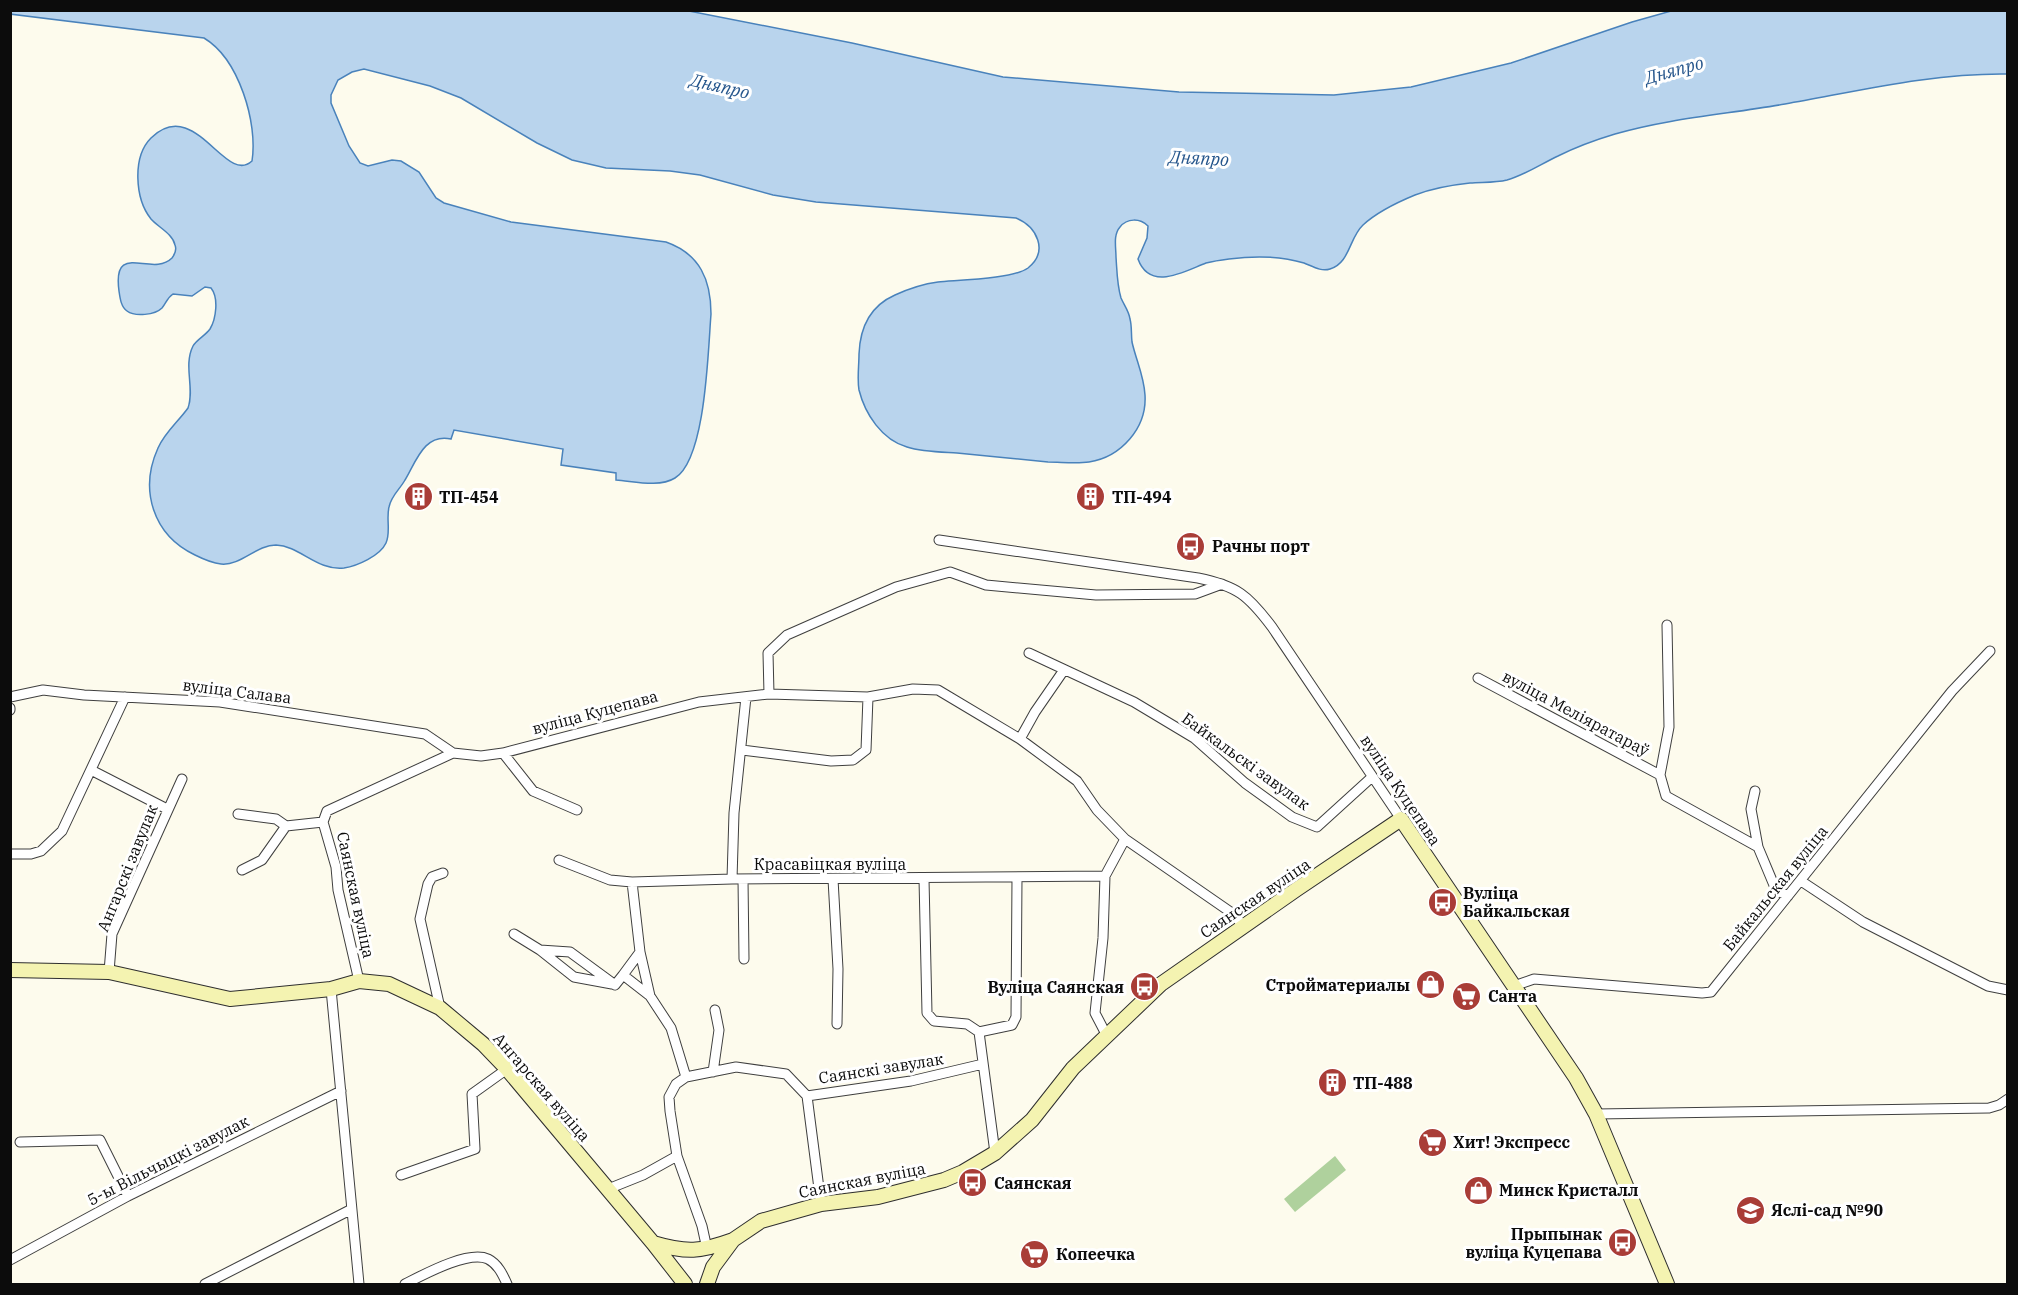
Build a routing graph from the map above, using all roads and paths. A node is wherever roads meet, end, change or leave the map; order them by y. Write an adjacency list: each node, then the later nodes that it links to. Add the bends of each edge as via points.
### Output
1 (939, 540): 2 (street, вуліца Куцепава)
2 (1222, 584): 8 (street, via 1195,594 1096,595 986,585 950,572 896,587 787,635 768,652); 19 (street, вуліца Куцепава, via 1244,594 1263,615)
3 (1667, 625): 18 (street, вуліца Меліяратараў, via 1669,727)
4 (1990, 651): 40 (street, Байкальская вуліца, via 1952,691)
5 (1029, 653): 6 (street, Байкальскі завулак)
6 (1064, 670): 13 (street); 19 (street, Байкальскі завулак, via 1134,702 1194,738 1245,783 1292,817 1317,827)
7 (1478, 678): 18 (street, вуліца Меліяратараў)
8 (769, 694): 11 (street); 12 (street)
9 (10, 697): 10 (street, вуліца Салава, via 43,690)
10 (125, 697): 15 (street, вуліца Салава, via 220,702 425,734); 17 (street)
11 (746, 697): 14 (street); 16 (street, вуліца Куцепава, via 699,702)
12 (868, 697): 13 (street, via 913,689 938,690); 14 (street, via 866,750 853,760)
13 (1020, 739): 28 (street, via 1077,781 1096,810)
14 (742, 750): 36 (street, via 734,813)
15 (453, 753): 16 (street, вуліца Куцепава); 26 (street, Саянская вуліца, via 327,811)
16 (503, 753): 23 (street, via 533,791)
17 (91, 770): 22 (street); 30 (street, via 62,831 51,843 31,855)
18 (1660, 775): 29 (street, вуліца Меліяратараў, via 1666,796)
19 (1372, 777): 25 (street, вуліца Куцепава)
20 (182, 778): 22 (street, Ангарскі завулак)
21 (1755, 791): 29 (street, via 1751,809)
22 (167, 809): 49 (street, Ангарскі завулак, via 112,934)
23 (577, 810)
24 (238, 814): 27 (street, via 276,819)
25 (1401, 819): 43 (main road, Саянская вуліца); 53 (main road, вуліца Куцепава)
26 (323, 822): 27 (street); 51 (street, Саянская вуліца)
27 (286, 826): 32 (street, via 262,860)
28 (1125, 839): 34 (street); 43 (street, via 1229,911)
29 (1758, 847): 42 (street, via 1776,890)
30 (10, 854)
31 (559, 860): 41 (street, Красавіцкая вуліца, via 610,880)
32 (242, 870)
33 (443, 873): 57 (street, via 432,877 428,884 420,919)
34 (1106, 876): 35 (street, Красавіцкая вуліца); 61 (street, via 1095,1013)
35 (1017, 878): 39 (street, Красавіцкая вуліца); 60 (street, via 1016,1017 1012,1025)
36 (732, 879): 37 (street, Красавіцкая вуліца); 41 (street, Красавіцкая вуліца)
37 (744, 879): 38 (street, Красавіцкая вуліца); 47 (street)
38 (833, 879): 39 (street, Красавіцкая вуліца); 59 (street)
39 (924, 879): 60 (street, via 927,1013 934,1020 967,1024)
40 (1801, 881): 42 (street, Байкальская вуліца); 55 (street, via 1863,922 1988,986)
41 (632, 882): 46 (street)
42 (1788, 896): 53 (street, Байкальская вуліца, via 1711,992 1534,979)
43 (1244, 926): 61 (main road, Саянская вуліца, via 1161,984)
44 (514, 934): 45 (street)
45 (540, 950): 52 (street, via 574,977); 52 (street, via 570,952)
46 (640, 952): 50 (street); 56 (street)
47 (744, 959)
48 (10, 970): 49 (main road, Ангарская вуліца)
49 (109, 972): 54 (main road, Ангарская вуліца, via 230,999)
50 (622, 975): 52 (street); 56 (street)
51 (359, 981): 54 (main road, Ангарская вуліца); 57 (main road, Ангарская вуліца, via 388,984)
52 (615, 985)
53 (1514, 986): 69 (main road, вуліца Куцепава)
54 (331, 989): 66 (street)
55 (2007, 990)
56 (650, 996): 65 (street, via 671,1028)
57 (440, 1008): 63 (main road, Ангарская вуліца)
58 (716, 1010): 64 (street, via 719,1030)
59 (837, 1024)
60 (979, 1032): 62 (street)
61 (1107, 1036): 71 (main road, Саянская вуліца, via 1072,1068 1032,1120)
62 (983, 1064): 67 (street, Саянскі завулак, via 911,1081); 71 (street)
63 (507, 1069): 73 (street, via 472,1094 475,1149); 74 (main road, Ангарская вуліца)
64 (713, 1072): 65 (street, Саянскі завулак); 67 (street, Саянскі завулак, via 736,1066 786,1074)
65 (686, 1077): 72 (street, via 676,1084 669,1097)
66 (341, 1091): 75 (street, 5-ы Вільчыцкі завулак); 77 (street)
67 (807, 1096): 76 (street)
68 (2007, 1099): 69 (street, via 1989,1108)
69 (1596, 1114): 89 (main road, вуліца Куцепава)
70 (20, 1142): 75 (street, via 100,1140)
71 (995, 1153): 76 (main road, Саянская вуліца, via 945,1180 886,1195)
72 (677, 1156): 74 (street); 80 (street)
73 (401, 1175)
74 (608, 1189): 79 (main road, Ангарская вуліца)
75 (128, 1196): 81 (street, 5-ы Вільчыцкі завулак)
76 (821, 1204): 78 (main road, Саянская вуліца, via 766,1218)
77 (350, 1210): 82 (street); 83 (street)
78 (733, 1240): 80 (main road); 88 (main road, Саянская вуліца)
79 (653, 1243): 80 (main road, via 678,1250); 87 (main road, Ангарская вуліца)
80 (707, 1249)
81 (10, 1260)
82 (358, 1282): 84 (street)
83 (205, 1284)
84 (346, 1284)
85 (405, 1284): 86 (street, via 477,1256 492,1262)
86 (507, 1284)
87 (685, 1284)
88 (706, 1284)
89 (1667, 1284)

